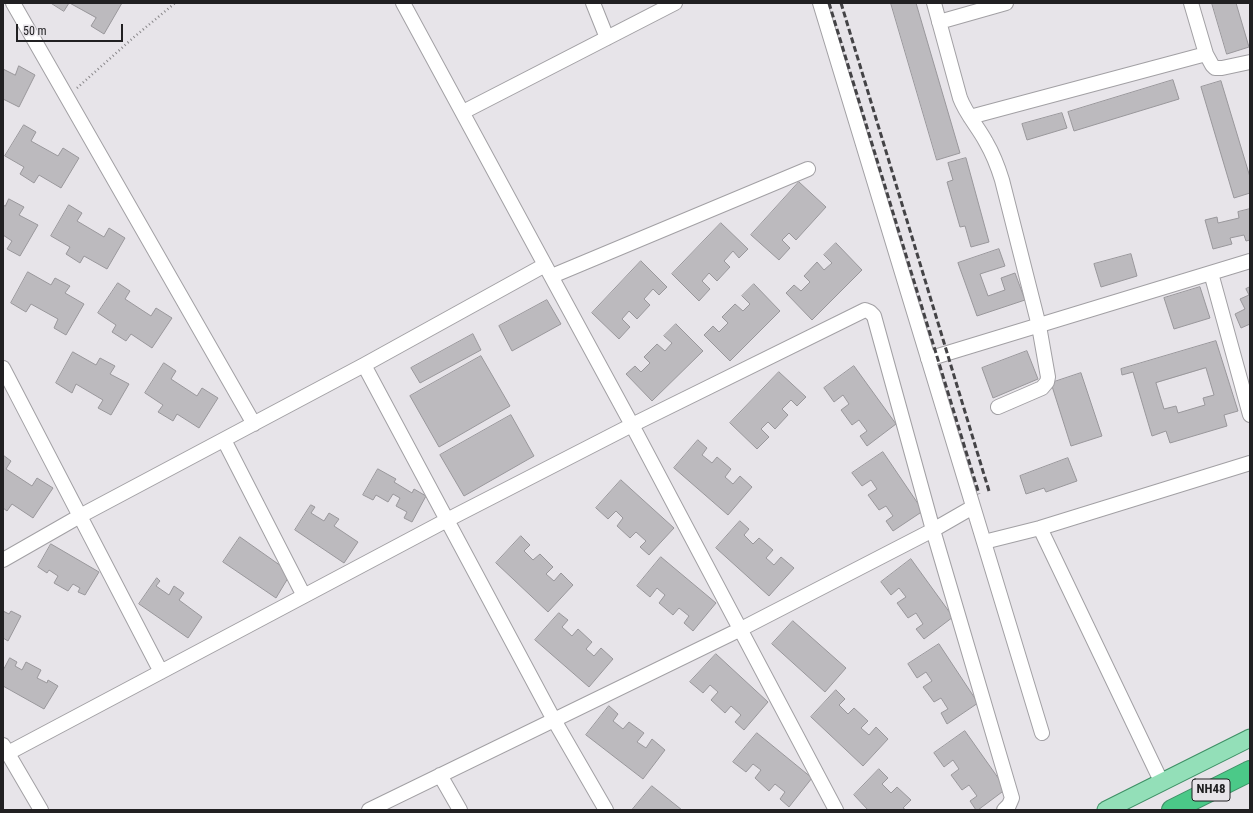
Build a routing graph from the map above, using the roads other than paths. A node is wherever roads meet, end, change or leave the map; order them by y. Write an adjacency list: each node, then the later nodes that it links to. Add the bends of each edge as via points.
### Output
1 (13, 3): 25 (street)
2 (403, 3): 13 (street)
3 (593, 3): 10 (street)
4 (675, 3): 10 (street)
5 (820, 3): 20 (street)
6 (934, 3): 9 (street)
7 (1006, 3): 9 (street)
8 (1191, 3): 11 (street)
9 (939, 22): 14 (street, via 960,98)
10 (607, 38): 13 (street)
11 (1206, 54): 12 (street, via 1215,68); 14 (street)
12 (1250, 62)
13 (463, 112): 17 (street)
14 (970, 117): 19 (street, via 986,141 1002,180)
15 (808, 169): 17 (street)
16 (1250, 261): 18 (street)
17 (549, 271): 21 (street); 26 (street)
18 (1212, 273): 19 (street); 24 (street)
19 (1040, 326): 20 (street); 23 (street, via 1047,382 1042,388)
20 (928, 359): 29 (street)
21 (364, 365): 25 (street); 31 (street)
22 (3, 368): 30 (street)
23 (998, 407)
24 (1250, 415)
25 (254, 424): 27 (street)
26 (632, 425): 31 (street); 33 (street, via 862,311 868,311 874,316); 37 (street)
27 (224, 440): 30 (street); 36 (street)
28 (1250, 463): 32 (street)
29 (973, 507): 33 (street); 34 (street)
30 (80, 516): 35 (street); 38 (street)
31 (447, 520): 36 (street); 39 (street)
32 (1040, 528): 34 (street); 45 (street)
33 (933, 530): 37 (street); 51 (street, via 1012,798)
34 (984, 542): 40 (street)
35 (3, 560)
36 (304, 596): 38 (street)
37 (741, 629): 39 (street); 50 (street)
38 (161, 672): 42 (street)
39 (554, 720): 44 (street); 49 (street)
40 (1042, 733)
41 (1250, 738): 45 (main road)
42 (6, 749): 46 (street)
43 (1250, 771): 53 (highway, NH48)
44 (440, 775): 47 (street); 48 (street)
45 (1161, 782): 52 (main road)
46 (41, 810)
47 (369, 810)
48 (460, 810)
49 (606, 810)
50 (836, 810)
51 (1004, 810)
52 (1106, 810)
53 (1172, 810)

